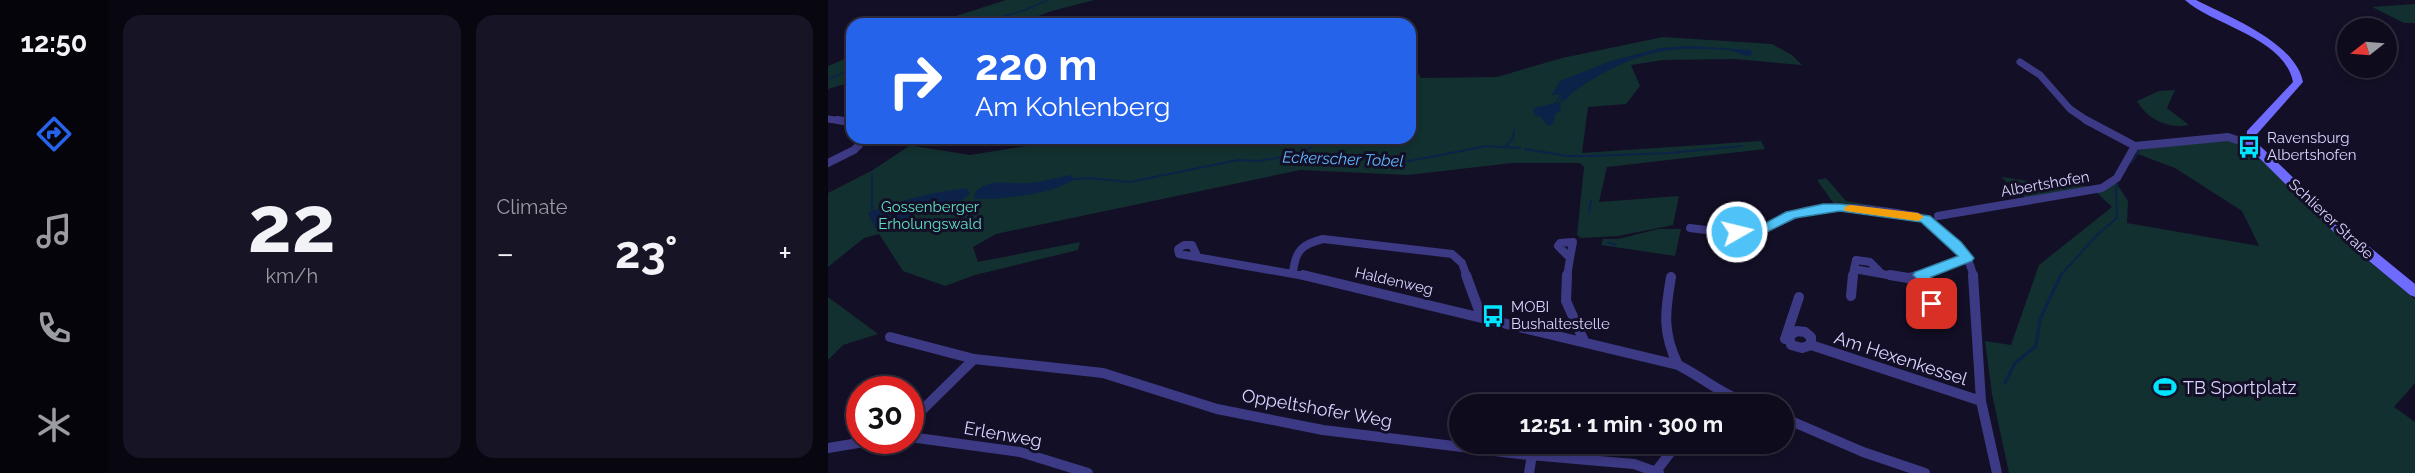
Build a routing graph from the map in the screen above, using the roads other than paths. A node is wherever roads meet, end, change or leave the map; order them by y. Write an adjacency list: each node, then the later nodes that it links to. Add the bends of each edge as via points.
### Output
1 (2189, 0): 5 (main road, via 2275,49 2294,67 2299,78 2269,112)
2 (2020, 62): 7 (street, via 2040,75 2083,120)
3 (828, 119): 4 (street)
4 (846, 122)
5 (2252, 139): 7 (street, via 2232,137); 19 (main road, Schlierer Straße, via 2339,229)
6 (859, 144): 8 (street)
7 (2135, 146): 10 (street, Albertshofen, via 2123,172 2102,188)
8 (828, 163)
9 (1733, 214): 12 (street)
10 (1938, 216)
11 (1690, 228): 12 (street)
12 (1737, 232): 15 (street, via 1765,229 1810,210 1840,207 1925,219)
13 (1197, 256): 16 (street, Haldenweg)
14 (1570, 258): 25 (street, via 1564,287 1566,308)
15 (1967, 258): 17 (street); 31 (street, via 1974,278)
16 (1293, 273): 22 (street, Haldenweg); 22 (street, via 1297,251 1307,243 1323,239 1452,254 1462,263)
17 (1921, 275): 20 (street, via 1908,278 1881,273 1870,262 1856,260); 23 (street, via 1933,287)
18 (1671, 278): 29 (street, via 1664,316 1667,344)
19 (2415, 292)
20 (1851, 296)
21 (1799, 297): 26 (street, via 1784,338)
22 (1481, 316): 25 (street, Haldenweg)
23 (1931, 321)
24 (890, 337): 28 (street, Oppeltshofer Weg)
25 (1584, 341): 29 (street, Haldenweg)
26 (1789, 342): 27 (street, Am Hexenkessel, via 1798,348); 27 (street, Am Hexenkessel, via 1790,334 1801,331 1811,337)
27 (1811, 345): 31 (street, Am Hexenkessel)
28 (974, 358): 32 (street); 38 (street, Oppeltshofer Weg, via 1103,374 1217,409 1323,430)
29 (1678, 366): 30 (street, Haldenweg)
30 (1725, 394)
31 (1981, 401): 43 (street)
32 (924, 408)
33 (1794, 422): 42 (street)
34 (924, 439): 40 (street, Erlenweg, via 1020,452)
35 (846, 445): 36 (street)
36 (828, 448)
37 (1670, 454): 39 (street)
38 (1532, 456): 39 (street, Oppeltshofer Weg, via 1634,464); 41 (street)
39 (1657, 472)
40 (1088, 473)
41 (1529, 473)
42 (1925, 473)
43 (1997, 473)

